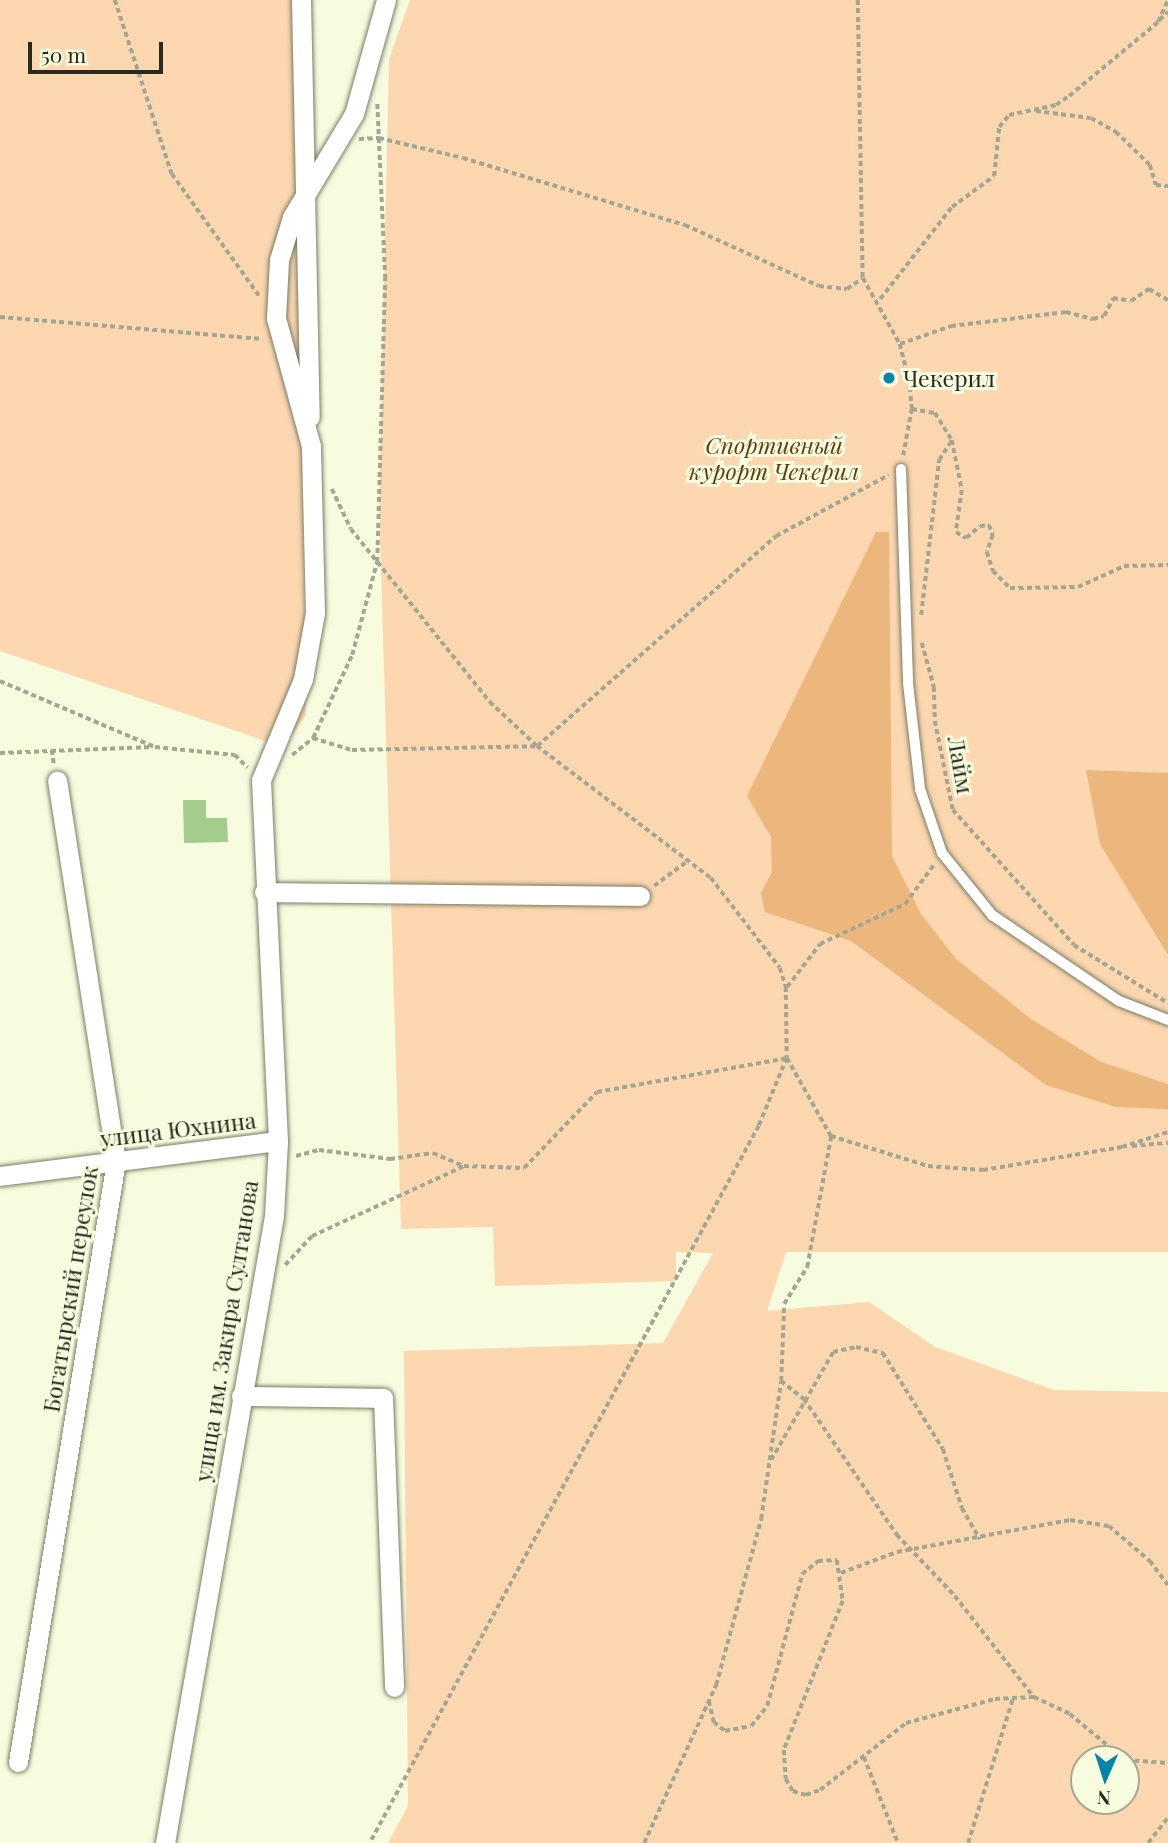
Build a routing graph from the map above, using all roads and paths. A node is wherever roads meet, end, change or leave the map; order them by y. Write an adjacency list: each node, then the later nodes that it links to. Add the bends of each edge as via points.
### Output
1 (115, 0): 18 (path, via 172,174)
2 (301, 0): 13 (street)
3 (386, 0): 11 (street, via 354,114)
4 (858, 0): 14 (path)
5 (1168, 0): 7 (path)
6 (1168, 12): 7 (path)
7 (1157, 22): 9 (path, via 1062,100)
8 (376, 89): 10 (path)
9 (1034, 111): 12 (path, via 1091,118 1116,132 1150,165 1156,185); 15 (path, via 1009,115 999,127 994,176 952,207 912,252)
10 (379, 138): 11 (path); 14 (path, via 685,225 819,286 847,289); 25 (path, via 385,279)
11 (337, 140): 13 (street)
12 (1168, 186)
13 (305, 201): 18 (street, via 292,217 279,260); 22 (street)
14 (863, 278): 15 (path)
15 (880, 299): 19 (path)
16 (1168, 300): 19 (path, via 1149,289 1131,301 1113,298 1104,316 1093,319 1066,312 951,326)
17 (0, 317): 18 (path, via 250,340)
18 (278, 328): 22 (street)
19 (900, 344): 20 (path)
20 (912, 410): 21 (path, via 935,413); 23 (path)
21 (952, 440): 26 (path, via 962,490 956,533 966,538 980,526 989,526 993,535 987,552 990,562 1010,588 1077,587 1124,566); 27 (path, via 939,460)
22 (311, 446): 36 (street, улица им. Закира Султанова, via 316,613 303,679 261,780)
23 (901, 469): 30 (path, via 776,536); 34 (lane, via 908,683 920,789)
24 (328, 482): 25 (path, via 351,529)
25 (377, 562): 29 (path, via 352,655); 30 (path, via 489,702)
26 (1168, 565)
27 (920, 620)
28 (919, 633): 39 (path, Лайм, via 934,687 935,721 953,810 1074,945)
29 (313, 738)
30 (537, 746): 35 (path)
31 (155, 747): 32 (path)
32 (0, 753)
33 (57, 781): 47 (street, Богатырский переулок)
34 (942, 853): 38 (path, via 905,904 820,944); 40 (lane, via 992,915 1119,1001)
35 (689, 860): 37 (path); 38 (path, via 711,877 780,968)
36 (264, 892): 37 (street); 46 (street, улица им. Закира Султанова)
37 (640, 896)
38 (786, 987): 41 (path)
39 (1168, 1003)
40 (1168, 1020)
41 (787, 1058): 43 (path); 48 (path, via 597,1092 524,1168); 70 (path, via 758,1126)
42 (1168, 1132): 45 (path)
43 (831, 1136): 45 (path, via 955,1170); 51 (path, via 807,1267 784,1304)
44 (1168, 1143): 45 (path)
45 (1122, 1147)
46 (277, 1151): 47 (street, улица Юхнина); 48 (path, via 319,1150 390,1159 433,1153); 50 (street, улица им. Закира Султанова, via 274,1216)
47 (116, 1161): 49 (street, улица Юхнина); 66 (street, Богатырский переулок)
48 (464, 1166): 50 (path, via 312,1237)
49 (0, 1176)
50 (258, 1293): 52 (street, улица им. Закира Султанова)
51 (781, 1381): 53 (path); 54 (path)
52 (241, 1396): 59 (street, via 383,1398); 69 (street, улица им. Закира Султанова)
53 (804, 1399): 54 (path); 55 (path, via 833,1352 856,1347 883,1353 943,1449 962,1508); 56 (path)
54 (769, 1465): 62 (path, via 761,1519)
55 (979, 1539): 56 (path); 58 (path, via 1070,1520 1109,1526 1150,1561)
56 (912, 1551): 57 (path); 61 (path)
57 (841, 1573): 62 (path, via 836,1560 818,1561 802,1574 771,1696 751,1726 725,1731 714,1722); 64 (path, via 843,1601 784,1750 786,1779 793,1791 806,1796 841,1777)
58 (1168, 1586)
59 (394, 1687)
60 (1013, 1697): 61 (path); 64 (path, via 906,1723); 73 (path)
61 (1034, 1697): 63 (path, via 1070,1714)
62 (709, 1701): 71 (path)
63 (1107, 1745)
64 (864, 1756): 72 (path)
65 (1140, 1761): 67 (path)
66 (18, 1762)
67 (1168, 1763)
68 (1168, 1817): 74 (path)
69 (165, 1843)
70 (370, 1843)
71 (644, 1843)
72 (898, 1843)
73 (968, 1843)
74 (1149, 1843)

